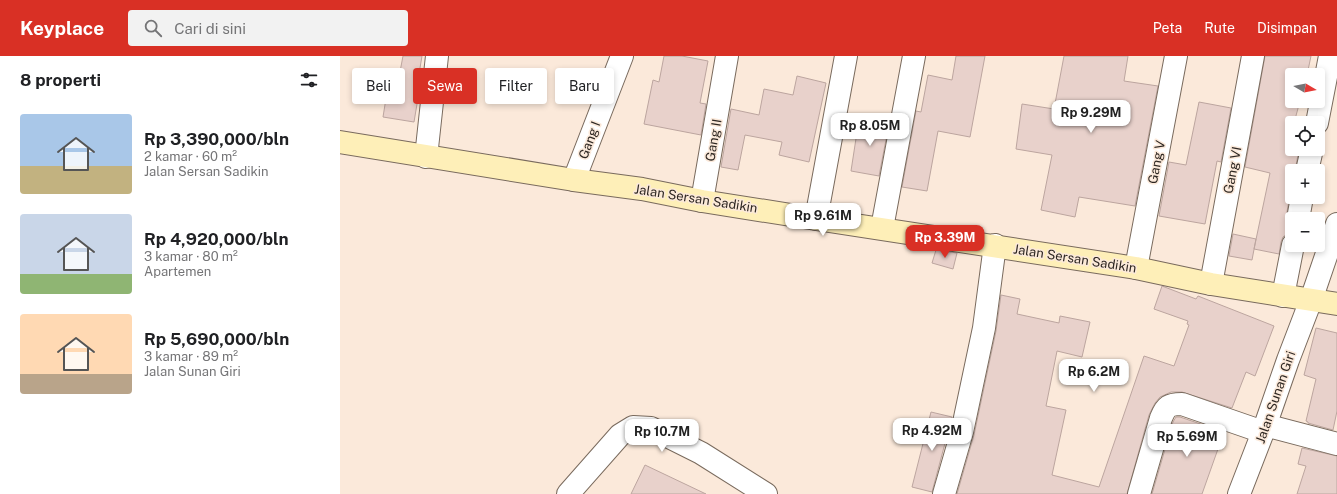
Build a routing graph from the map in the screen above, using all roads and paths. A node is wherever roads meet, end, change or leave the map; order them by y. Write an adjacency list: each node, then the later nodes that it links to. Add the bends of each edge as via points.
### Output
1 (438, 56): 11 (street)
2 (622, 56): 12 (street, Gang I)
3 (727, 56): 13 (street, Gang II)
4 (846, 56): 14 (street)
5 (914, 56): 16 (street)
6 (1176, 56): 19 (street, Gang V)
7 (1254, 56): 20 (street, Gang VI)
8 (1330, 56): 9 (street)
9 (1318, 116)
10 (340, 142): 11 (main road, Jalan Sersan Sadikin)
11 (426, 157): 12 (main road, Jalan Sersan Sadikin)
12 (574, 180): 13 (main road, Jalan Sersan Sadikin, via 642,189)
13 (702, 201): 14 (main road, Jalan Sersan Sadikin)
14 (816, 219): 16 (main road, Jalan Sersan Sadikin)
15 (1337, 224): 22 (street, Jalan Sunan Giri)
16 (882, 228): 17 (main road, Jalan Sersan Sadikin)
17 (996, 245): 19 (main road, Jalan Sersan Sadikin); 28 (street, via 984,328 962,432)
18 (1291, 252): 21 (street)
19 (1136, 268): 20 (main road, Jalan Sersan Sadikin)
20 (1211, 284): 21 (main road, Jalan Sersan Sadikin)
21 (1282, 296): 22 (main road, Jalan Sersan Sadikin)
22 (1311, 300): 23 (main road, Jalan Sersan Sadikin); 24 (street, Jalan Sunan Giri)
23 (1337, 304)
24 (1264, 428): 25 (street); 29 (street, via 1182,404 1173,404 1165,408); 30 (street, Jalan Sunan Giri)
25 (1337, 444)
26 (568, 494): 27 (street, via 620,435 633,427 651,428 701,452)
27 (766, 494)
28 (944, 494)
29 (1139, 494)
30 (1239, 494)

